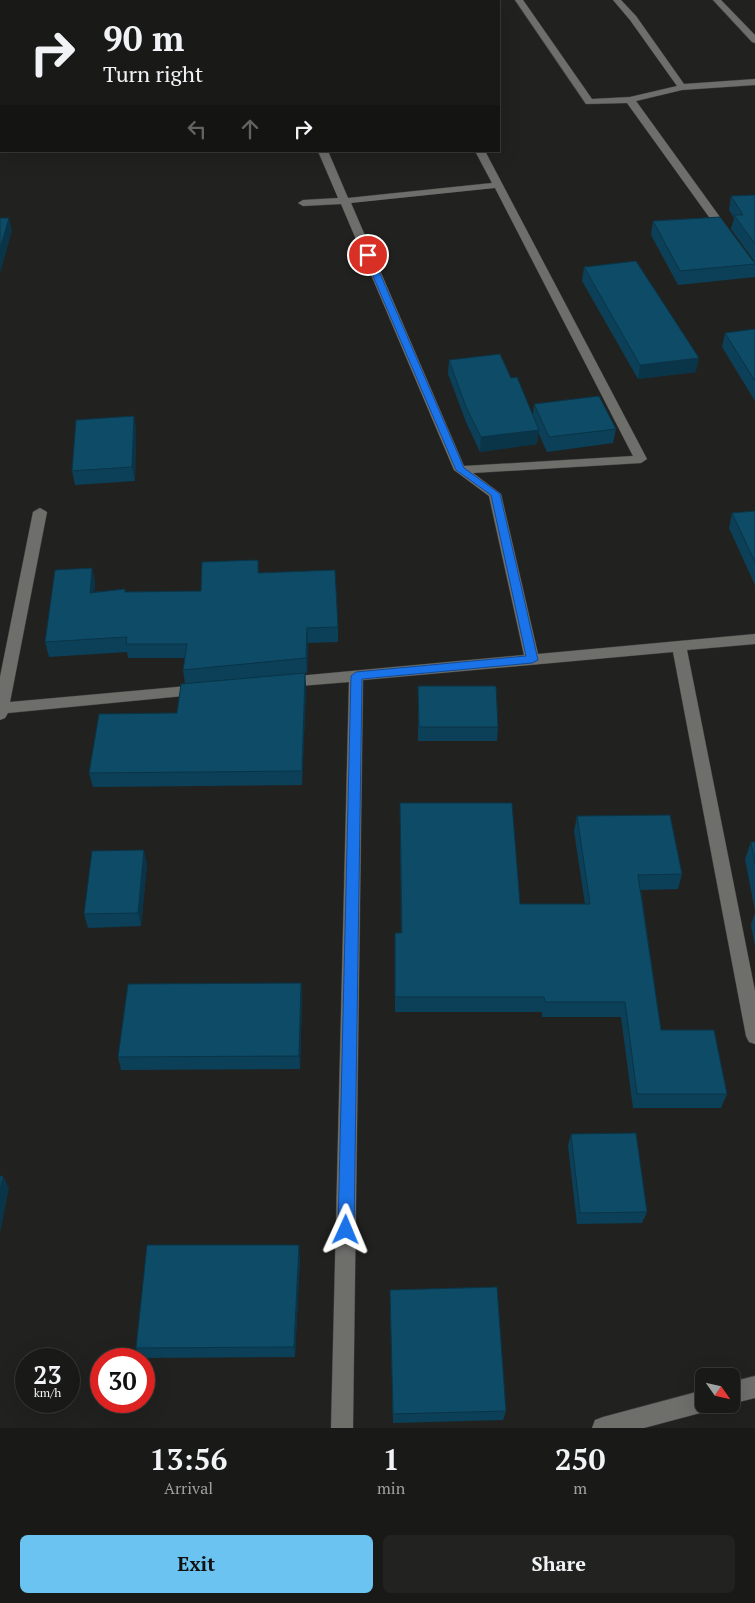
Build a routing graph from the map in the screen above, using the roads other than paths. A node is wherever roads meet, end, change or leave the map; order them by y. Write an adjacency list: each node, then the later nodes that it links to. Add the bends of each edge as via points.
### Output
1 (519, 0): 7 (street, via 589,102)
2 (617, 0): 6 (street)
3 (717, 0): 4 (street)
4 (755, 40)
5 (755, 82): 6 (street)
6 (682, 87): 7 (street)
7 (630, 100): 13 (street)
8 (323, 152): 11 (street)
9 (481, 152): 10 (street)
10 (498, 185): 11 (street); 14 (street, via 641,458)
11 (345, 201): 12 (street); 14 (street)
12 (303, 203)
13 (732, 241)
14 (460, 470): 18 (street, via 495,494)
15 (40, 512): 22 (street)
16 (755, 639): 17 (street)
17 (679, 646): 18 (street); 23 (street)
18 (532, 660): 19 (street)
19 (356, 676): 20 (street); 27 (street)
20 (277, 683)
21 (218, 688): 22 (street)
22 (1, 711)
23 (755, 1036)
24 (755, 1387): 25 (street)
25 (740, 1391)
26 (695, 1402): 28 (street)
27 (342, 1428)
28 (602, 1428)

